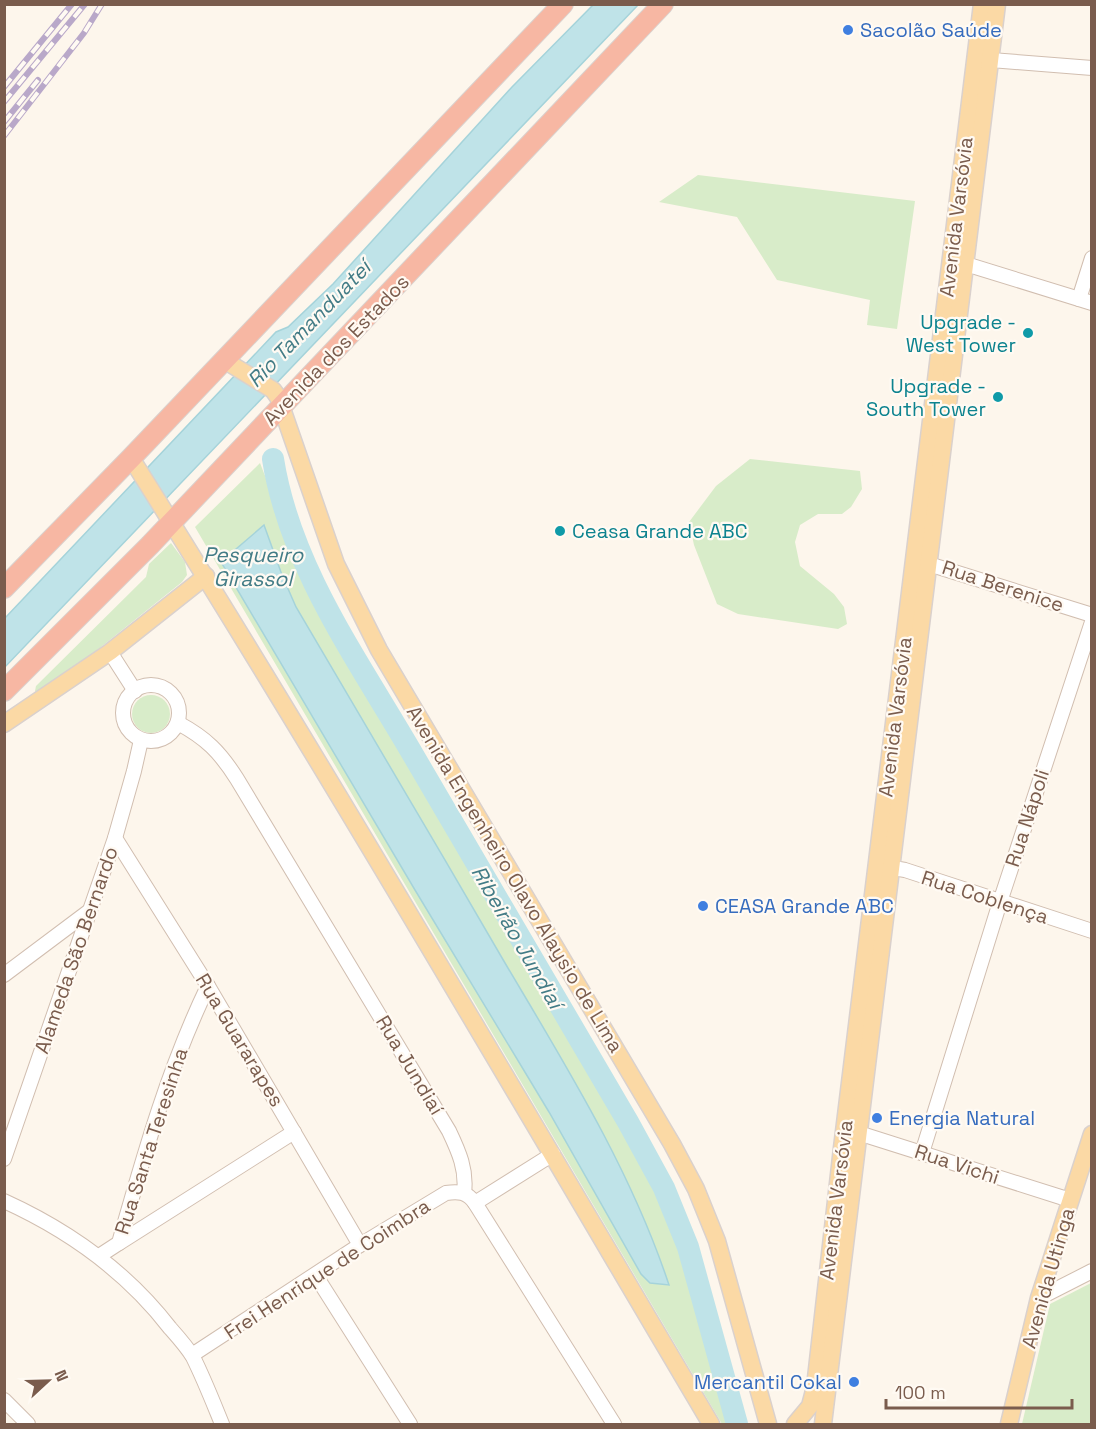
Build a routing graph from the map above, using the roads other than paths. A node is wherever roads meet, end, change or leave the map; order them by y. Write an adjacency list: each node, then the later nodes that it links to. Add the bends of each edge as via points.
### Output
1 (563, 4): 11 (highway)
2 (663, 4): 12 (highway, Avenida dos Estados)
3 (982, 4): 7 (main road, Avenida Varsóvia)
4 (997, 4): 5 (main road, Avenida Varsóvia)
5 (990, 60): 6 (street); 7 (street); 9 (main road, Avenida Varsóvia)
6 (1092, 68)
7 (974, 70): 9 (main road, Avenida Varsóvia)
8 (1092, 258): 10 (street)
9 (958, 261): 10 (street); 15 (main road, Avenida Varsóvia)
10 (1085, 301)
11 (232, 364): 12 (main road); 13 (highway)
12 (278, 398): 14 (highway, Avenida dos Estados); 56 (main road, Avenida Engenheiro Olavo Alaysio de Lima, via 336,564 380,650 696,1189 717,1241)
13 (136, 464): 14 (main road); 17 (highway)
14 (167, 514): 16 (main road); 22 (highway, Avenida dos Estados)
15 (921, 561): 18 (street, Rua Berenice); 27 (main road, Avenida Varsóvia)
16 (206, 576): 20 (main road); 37 (main road)
17 (4, 588)
18 (1092, 615)
19 (1092, 622): 28 (street, Rua Nápoli)
20 (110, 652): 21 (street); 24 (main road)
21 (135, 691): 23 (street, via 149,686 164,689 176,700); 25 (street, via 124,704 123,712 128,729)
22 (4, 692)
23 (178, 723): 25 (street, via 167,737); 39 (street, Rua Jundiaí, via 213,746 237,779 450,1131 463,1162)
24 (4, 724)
25 (141, 740): 26 (street, Alameda São Bernardo)
26 (115, 838): 29 (street, Alameda São Bernardo); 32 (street, Rua Guararapes)
27 (885, 866): 28 (street, Rua Coblença); 33 (main road, Avenida Varsóvia)
28 (1000, 902): 30 (street, Rua Coblença); 36 (street, Rua Nápoli)
29 (88, 912): 31 (street); 38 (street, Alameda São Bernardo)
30 (1092, 931)
31 (4, 975)
32 (208, 986): 34 (street, Rua Guararapes); 43 (street, Rua Santa Teresinha, via 188,1027 154,1119)
33 (851, 1130): 36 (street, Rua Vichi); 57 (main road, Avenida Varsóvia, via 813,1398); 58 (main road, Avenida Varsóvia)
34 (294, 1132): 43 (street); 44 (street, Rua Guararapes)
35 (1092, 1134): 40 (main road, Avenida Utinga)
36 (922, 1153): 40 (street, Rua Vichi)
37 (553, 1154): 42 (street); 55 (main road)
38 (4, 1159)
39 (464, 1193): 42 (street); 44 (street, Frei Henrique de Coimbra, via 446,1193)
40 (1070, 1200): 48 (main road, Avenida Utinga)
41 (4, 1201): 45 (street, via 32,1213)
42 (475, 1203): 54 (street)
43 (119, 1243): 45 (street, Rua Santa Teresinha)
44 (360, 1245): 47 (street, Frei Henrique de Coimbra)
45 (99, 1256): 49 (street, via 161,1316)
46 (1092, 1271): 48 (street)
47 (316, 1275): 49 (street, Frei Henrique de Coimbra); 53 (street)
48 (1038, 1298): 59 (main road, Avenida Utinga)
49 (192, 1355): 52 (street)
50 (4, 1400): 51 (street)
51 (28, 1425)
52 (222, 1425)
53 (410, 1425)
54 (614, 1425)
55 (711, 1425)
56 (768, 1425)
57 (795, 1425)
58 (824, 1425)
59 (1009, 1425)

